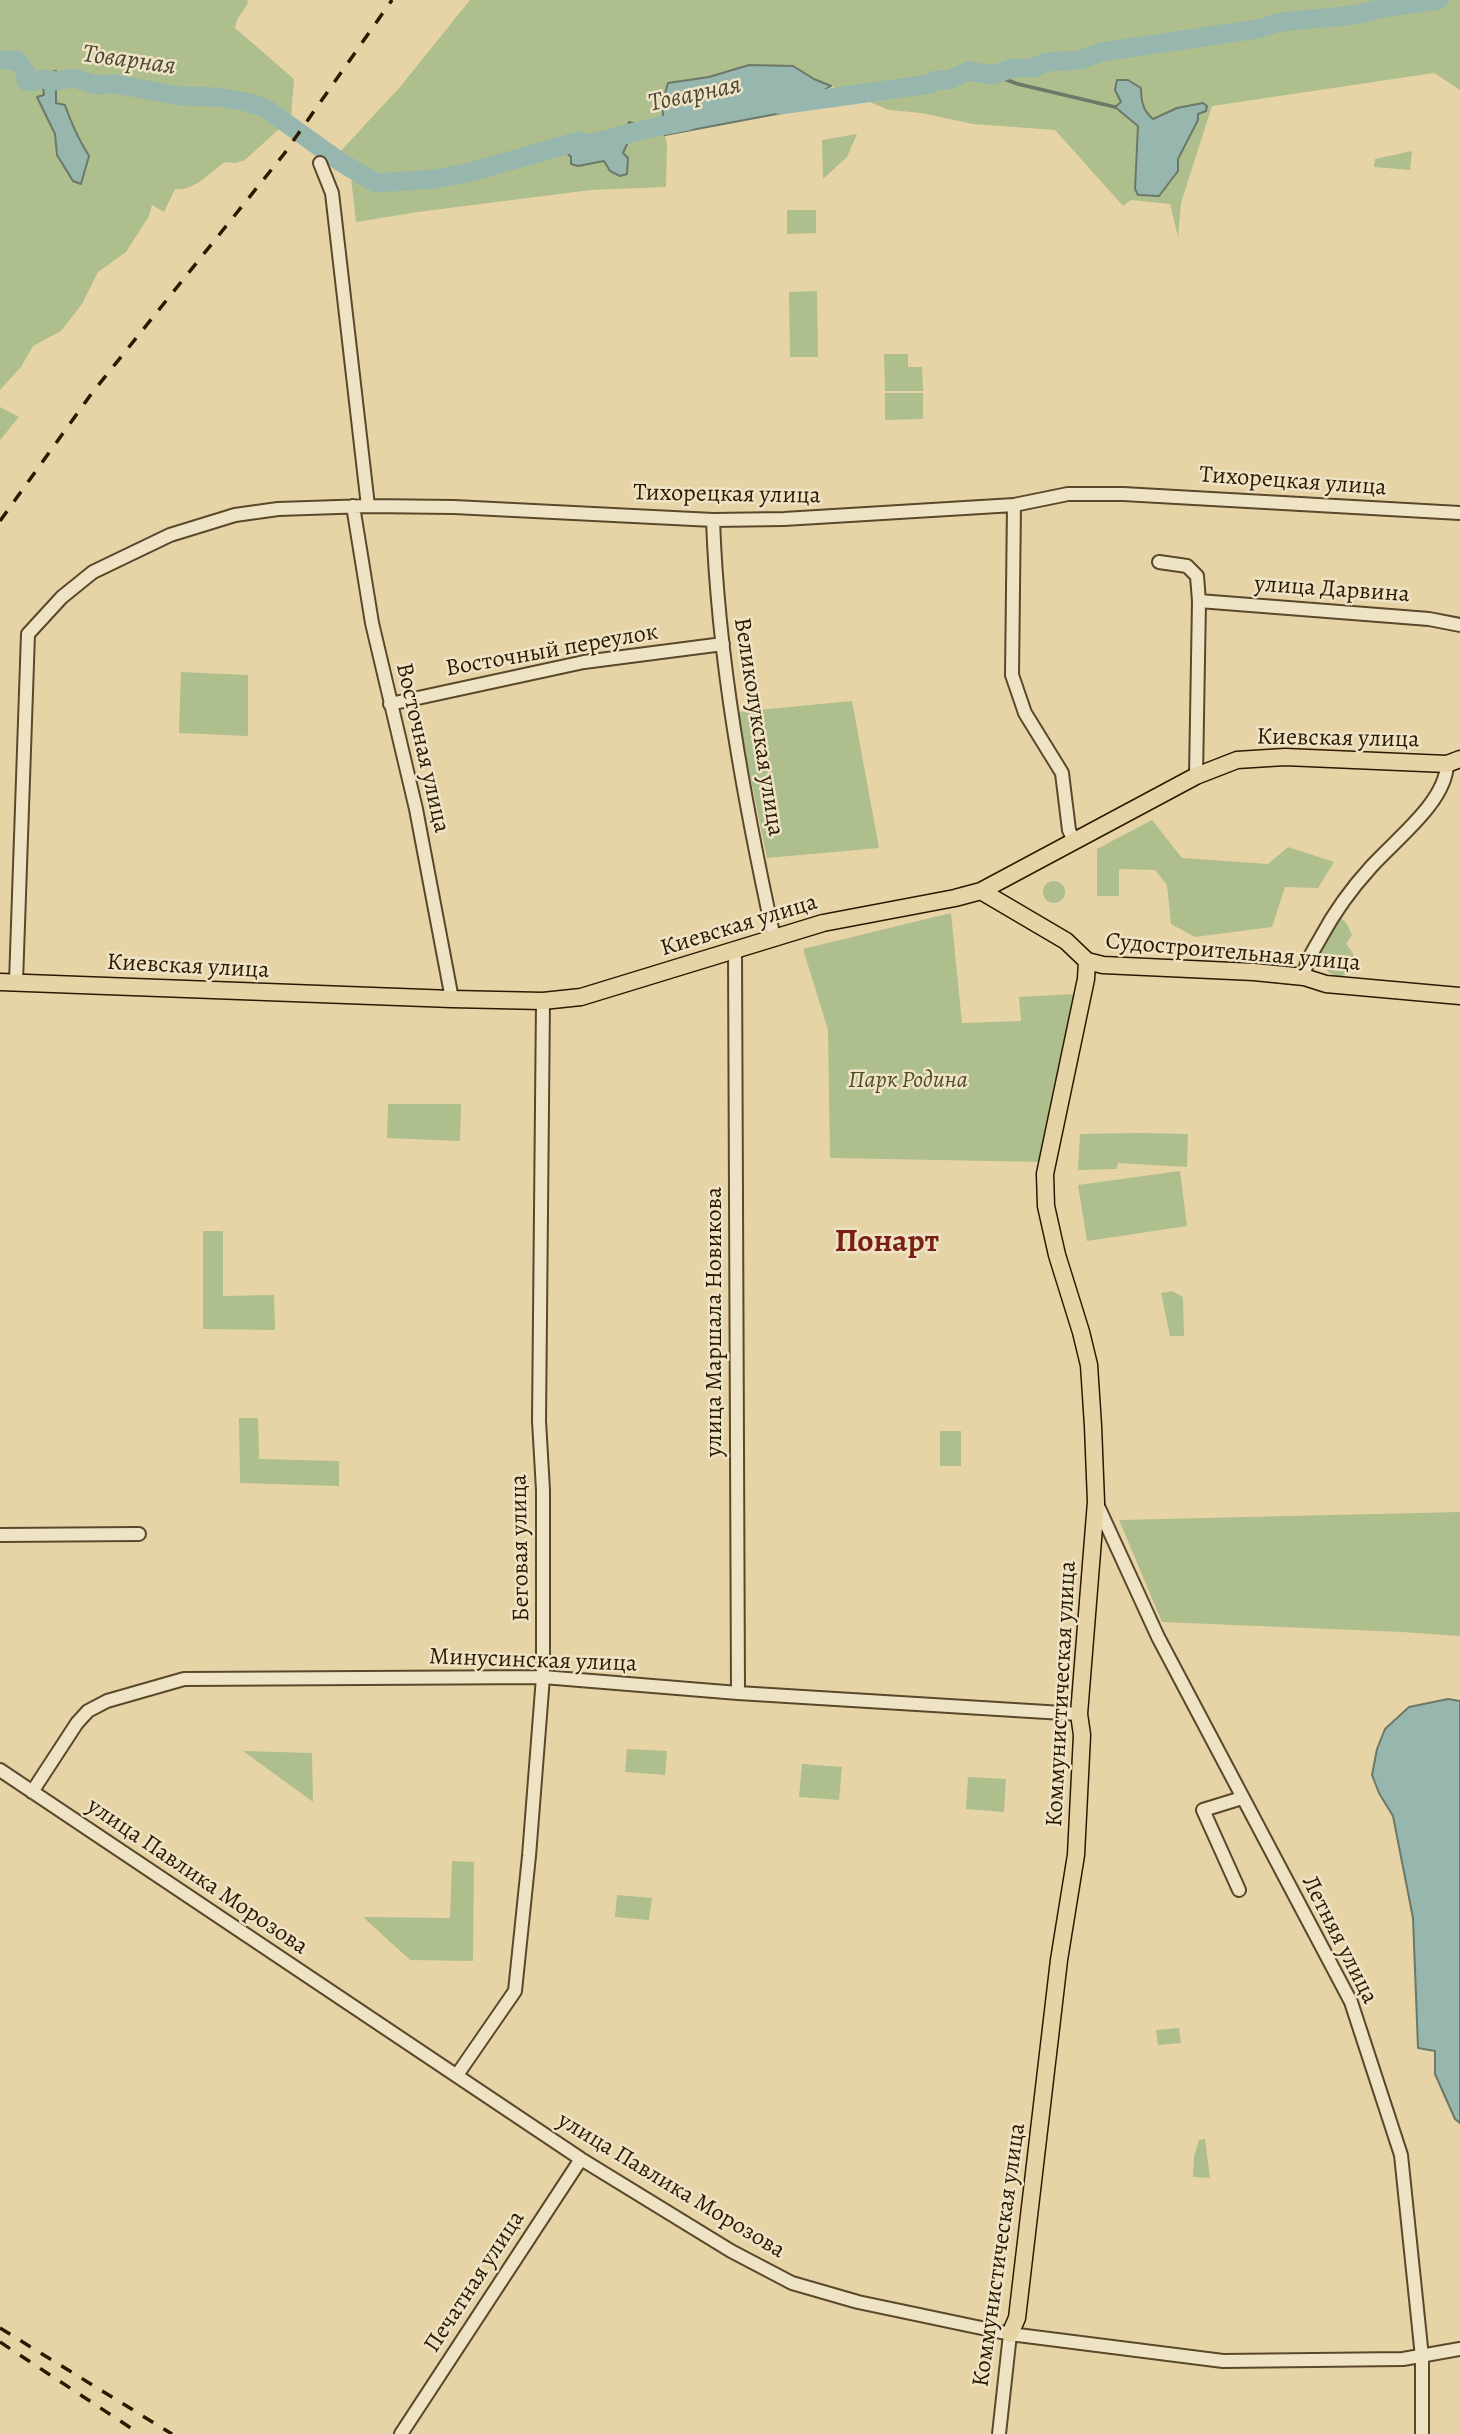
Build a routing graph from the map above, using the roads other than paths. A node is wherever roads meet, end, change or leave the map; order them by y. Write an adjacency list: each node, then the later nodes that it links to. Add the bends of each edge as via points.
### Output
1 (320, 163): 4 (street, via 332,193)
2 (1014, 505): 5 (street, Тихорецкая улица, via 1068,494 1123,494); 6 (street, Тихорецкая улица); 14 (street, via 1012,675 1025,713 1062,773)
3 (353, 506): 4 (street, Тихорецкая улица); 11 (street, Восточная улица); 20 (street, Тихорецкая улица, via 236,515 170,535 93,572 28,634)
4 (368, 506): 6 (street, Тихорецкая улица)
5 (1460, 513)
6 (713, 520): 10 (street, Великолукская улица)
7 (1159, 562): 8 (street, via 1187,566 1197,576)
8 (1199, 601): 9 (street, улица Дарвина, via 1429,618); 13 (street)
9 (1460, 625)
10 (723, 644): 11 (street, Восточный переулок, via 584,662); 16 (street, Великолукская улица, via 747,807)
11 (390, 704): 22 (street, Восточная улица, via 416,809)
12 (1454, 761): 13 (main road, Киевская улица, via 1249,759); 19 (street, via 1429,806 1337,907)
13 (1196, 776): 14 (main road, Киевская улица)
14 (1074, 841): 15 (main road, Киевская улица)
15 (981, 891): 16 (main road, Киевская улица, via 823,923); 18 (main road, Судостроительная улица, via 1066,941)
16 (774, 938): 17 (main road, Киевская улица)
17 (735, 950): 23 (main road, Киевская улица, via 581,997); 28 (street, улица Маршала Новикова)
18 (1087, 961): 19 (main road, Судостроительная улица); 24 (main road, Коммунистическая улица, via 1045,1174 1046,1206 1057,1255 1089,1365)
19 (1304, 977): 21 (main road, Судостроительная улица, via 1326,984)
20 (8, 982): 22 (main road, Киевская улица)
21 (1460, 996)
22 (452, 999): 23 (main road, Киевская улица)
23 (542, 1001): 27 (street, Беговая улица, via 539,1421)
24 (1096, 1502): 29 (main road, Коммунистическая улица); 32 (street, Летняя улица, via 1158,1637)
25 (139, 1534): 26 (street)
26 (0, 1535)
27 (543, 1677): 28 (street, Минусинская улица); 31 (street, Минусинская улица, via 176,1681 88,1711); 34 (street, Беговая улица, via 514,1991)
28 (738, 1693): 29 (street, Минусинская улица)
29 (1079, 1714): 36 (main road, Коммунистическая улица, via 1076,1855 1059,1960 1017,2318)
30 (0, 1770): 31 (street, улица Павлика Морозова)
31 (32, 1792): 34 (street, улица Павлика Морозова)
32 (1242, 1798): 33 (street, via 1203,1810); 38 (street, Летняя улица, via 1351,2002 1401,2155)
33 (1239, 1890)
34 (457, 2075): 35 (street, улица Павлика Морозова)
35 (581, 2159): 36 (street, улица Павлика Морозова, via 792,2283); 39 (street, Печатная улица)
36 (1010, 2334): 38 (street, улица Павлика Морозова, via 1223,2361); 40 (street, Коммунистическая улица)
37 (1460, 2349): 38 (street, улица Павлика Морозова)
38 (1422, 2357): 41 (street, Летняя улица)
39 (406, 2432)
40 (999, 2434)
41 (1422, 2434)

